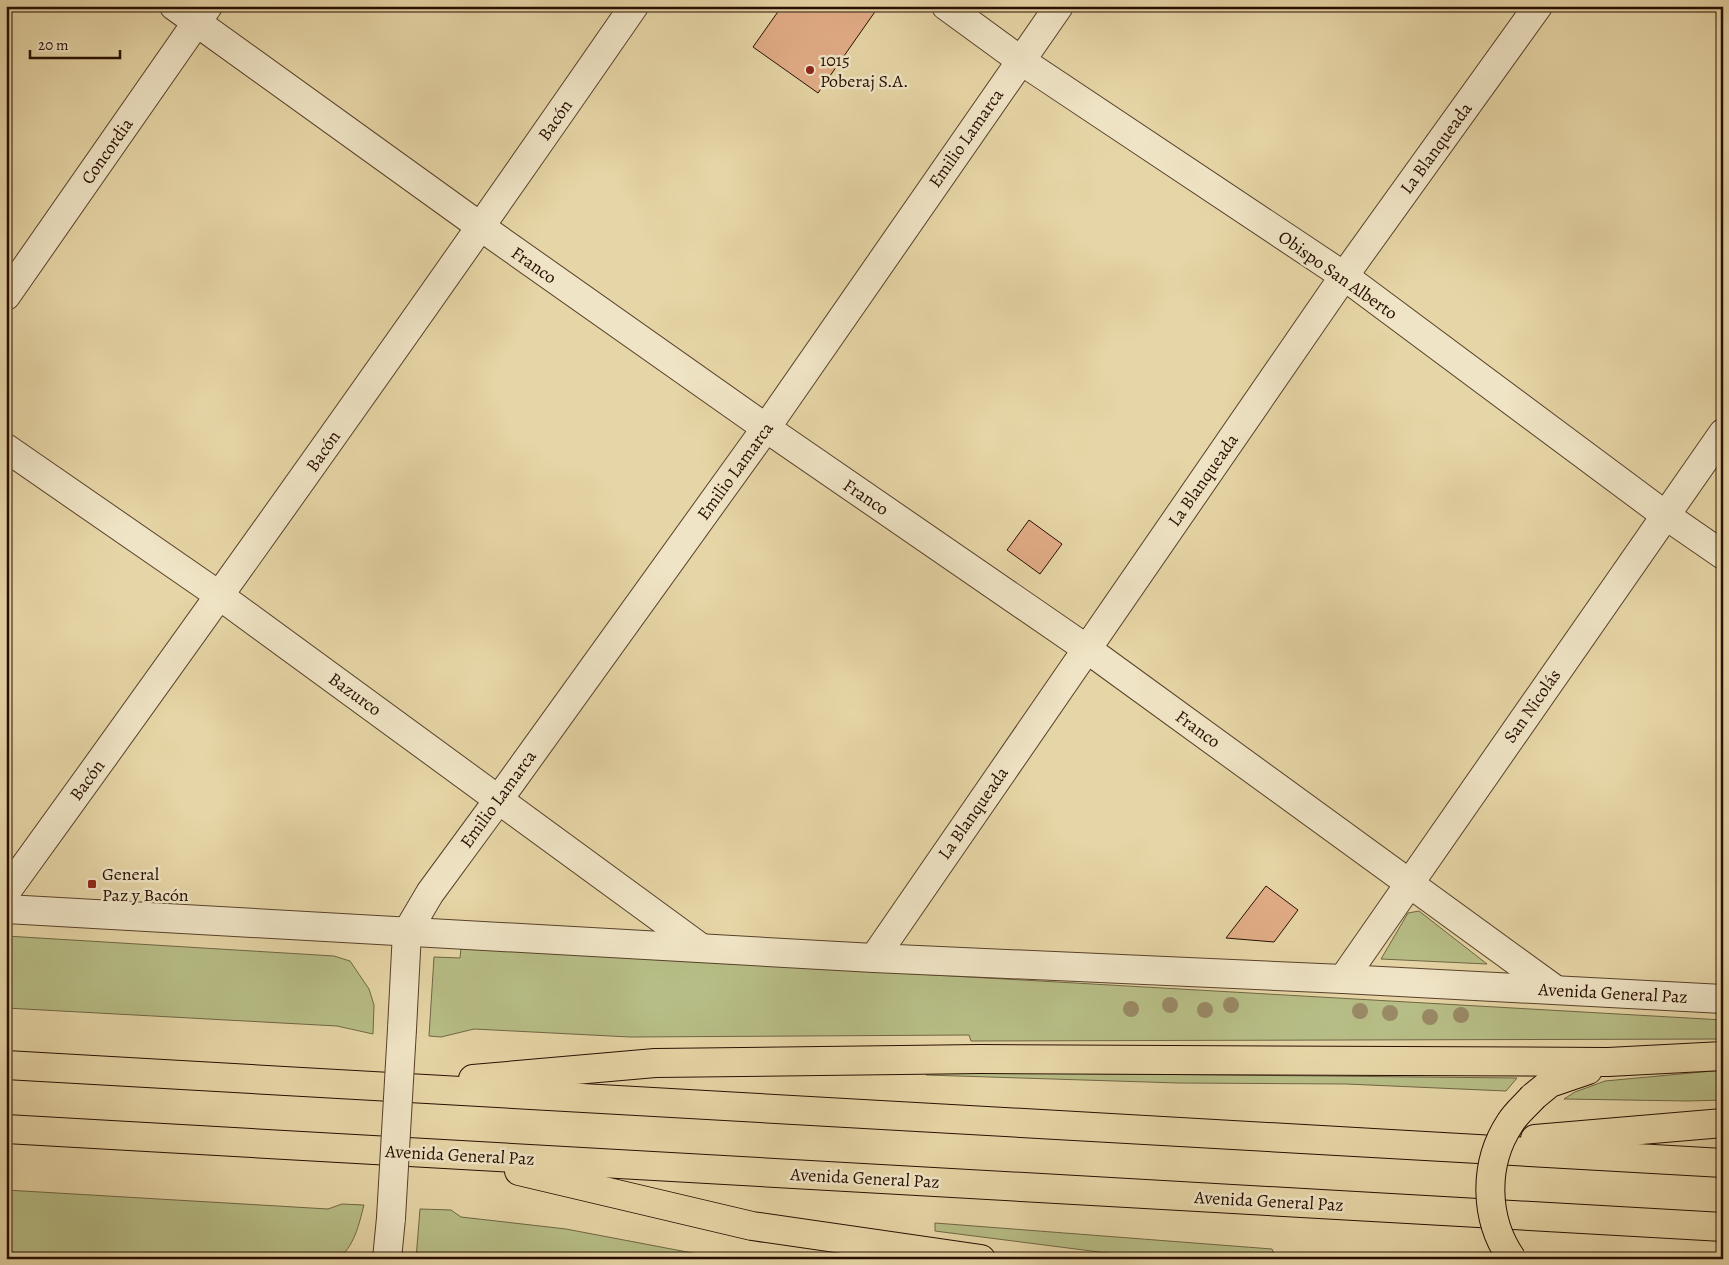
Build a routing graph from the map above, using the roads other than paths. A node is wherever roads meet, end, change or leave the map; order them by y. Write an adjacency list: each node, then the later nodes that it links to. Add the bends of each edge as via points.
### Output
1 (174, 6): 6 (street, Franco)
2 (634, 6): 8 (street, Bacón)
3 (946, 6): 7 (street, Obispo San Alberto)
4 (1059, 6): 7 (street, Emilio Lamarca)
5 (1538, 6): 9 (street, La Blanqueada)
6 (202, 14): 8 (street, Franco); 10 (street, Concordia)
7 (1020, 60): 9 (street, Obispo San Alberto); 11 (street, Emilio Lamarca)
8 (481, 227): 11 (street, Franco); 16 (street, Bacón)
9 (1344, 276): 14 (street, Obispo San Alberto); 17 (street, La Blanqueada)
10 (6, 296)
11 (766, 428): 17 (street, Franco); 18 (street, Emilio Lamarca)
12 (1723, 433): 14 (street, San Nicolás)
13 (6, 448): 16 (street, Bazurco)
14 (1665, 515): 15 (street, Obispo San Alberto); 19 (street, San Nicolás)
15 (1723, 555)
16 (220, 596): 18 (street, Bazurco); 20 (street, Bacón)
17 (1087, 649): 19 (street, Franco); 24 (street, La Blanqueada)
18 (499, 799): 22 (street, Emilio Lamarca, via 430,893); 23 (street, Bazurco)
19 (1409, 882): 25 (street, San Nicolás); 26 (street, Franco)
20 (6, 892)
21 (6, 909): 22 (street, Avenida General Paz)
22 (407, 932): 23 (street, Avenida General Paz); 38 (street, bridge)
23 (700, 947): 24 (street, Avenida General Paz)
24 (874, 958): 25 (street, Avenida General Paz)
25 (1343, 979): 26 (street, Avenida General Paz)
26 (1556, 990): 27 (street, Avenida General Paz)
27 (1723, 999)
28 (1723, 1056): 29 (highway)
29 (1608, 1062): 31 (highway, via 980,1059 655,1062); 40 (highway, bridge, via 1550,1083 1510,1123 1496,1152 1490,1184 1492,1216)
30 (6, 1065): 31 (highway)
31 (379, 1087): 34 (highway)
32 (1723, 1122): 34 (highway)
33 (6, 1129): 35 (highway, Avenida General Paz)
34 (1438, 1148): 36 (highway)
35 (450, 1154): 37 (highway, Avenida General Paz); 39 (highway, via 752,1226)
36 (1723, 1163)
37 (1723, 1227)
38 (387, 1259)
39 (981, 1259)
40 (1512, 1259)

